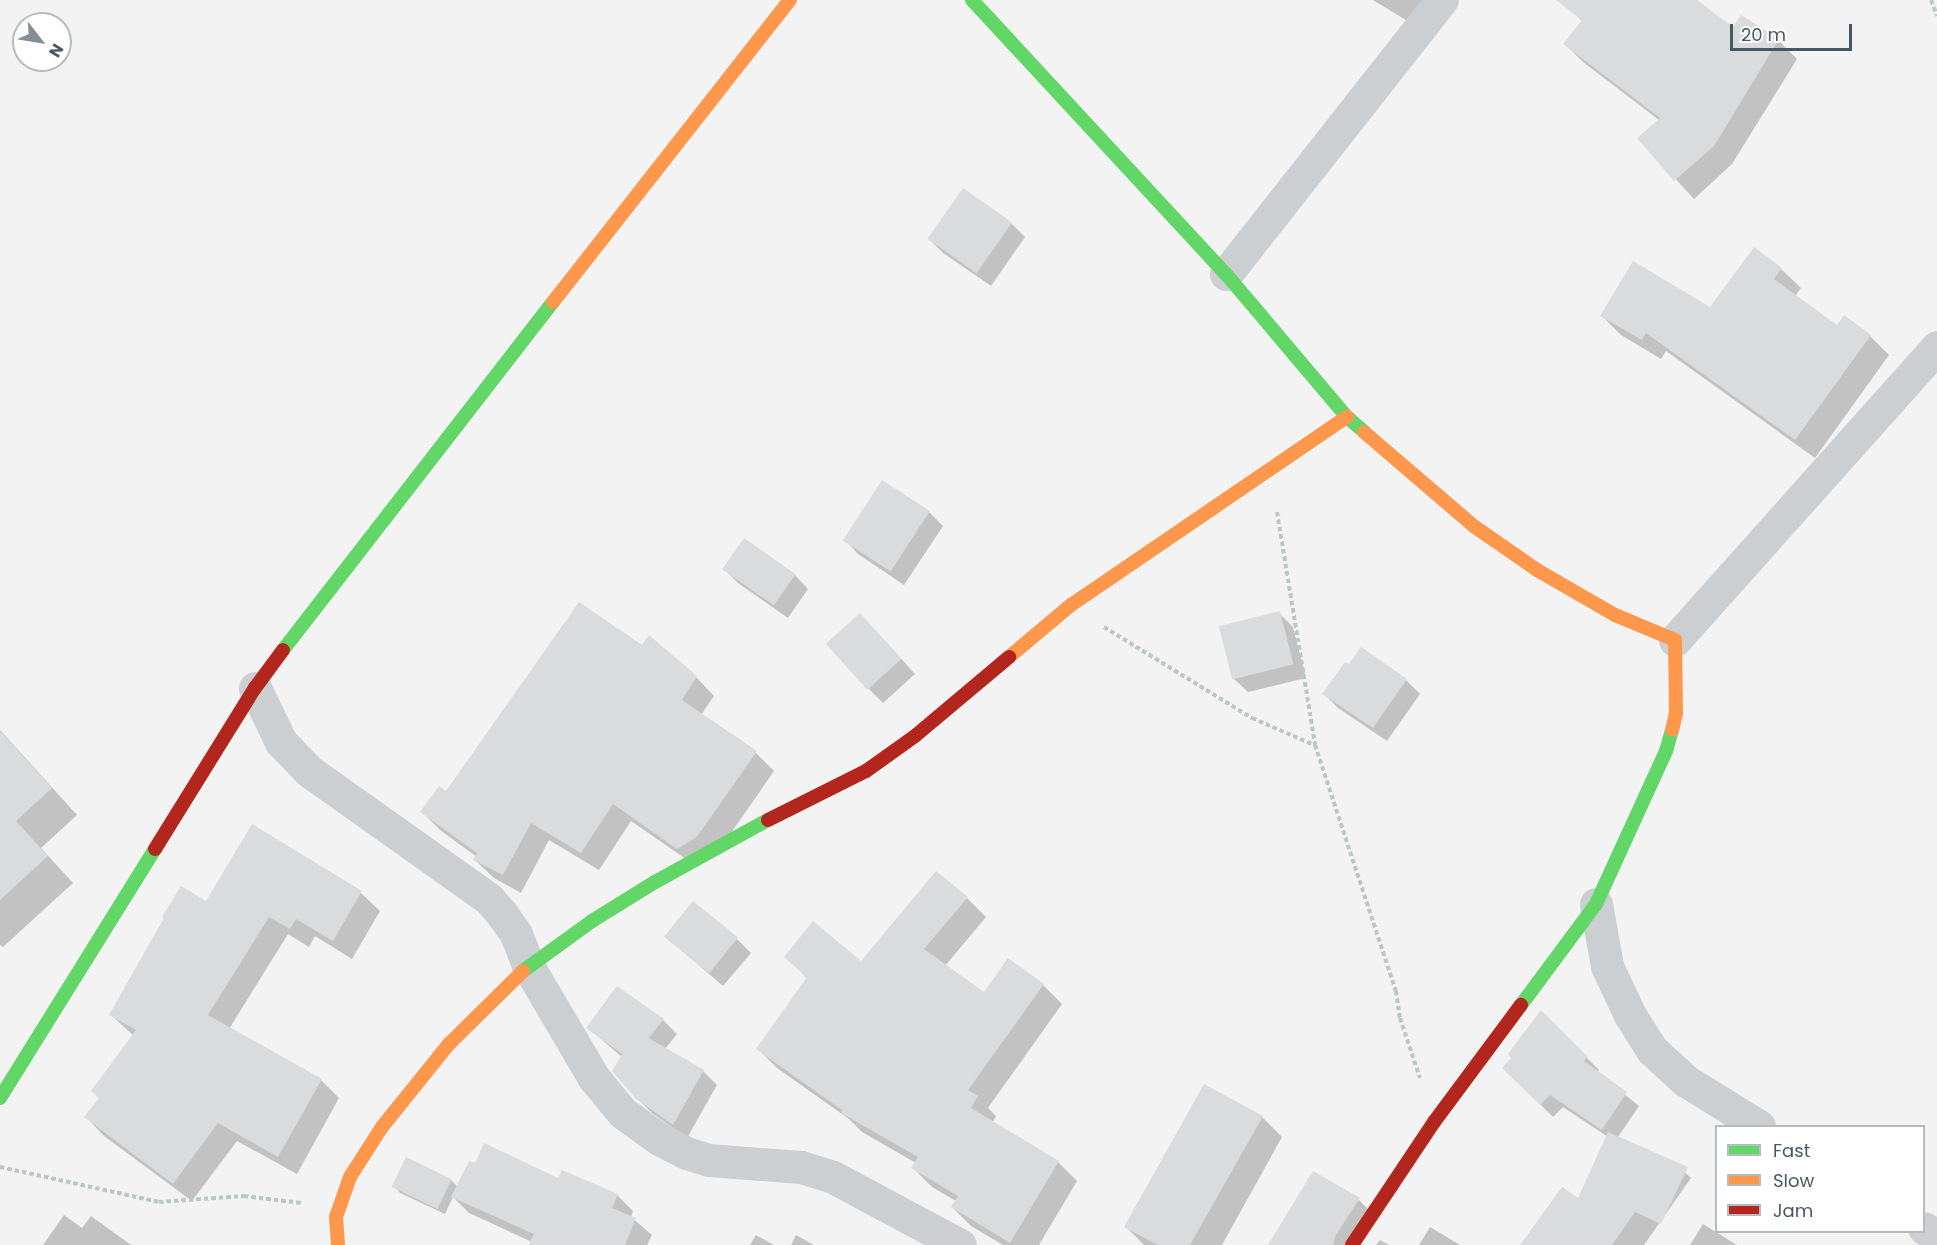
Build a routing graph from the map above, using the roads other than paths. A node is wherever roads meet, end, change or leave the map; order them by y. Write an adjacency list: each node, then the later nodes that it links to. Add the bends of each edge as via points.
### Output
1 (790, 0): 8 (street)
2 (972, 0): 4 (street)
3 (1442, 0): 4 (street)
4 (1226, 274): 6 (street)
5 (1936, 350): 7 (street)
6 (1347, 417): 7 (street, via 1475,527 1537,570 1615,615); 10 (street, via 1071,605 915,736 866,771 674,872 592,921)
7 (1675, 640): 9 (street, via 1676,713 1666,752)
8 (255, 688): 10 (street, via 281,742 309,771 489,899 516,934); 11 (street)
9 (1596, 904): 12 (street, via 1606,966 1652,1050 1686,1081); 15 (street, via 1434,1122)
10 (528, 966): 13 (street, via 449,1044 382,1127 350,1177 336,1217); 14 (street, via 594,1078 623,1113 658,1139 709,1160 801,1167 833,1177)
11 (0, 1098)
12 (1757, 1125)
13 (338, 1245)
14 (960, 1245)
15 (1352, 1245)

